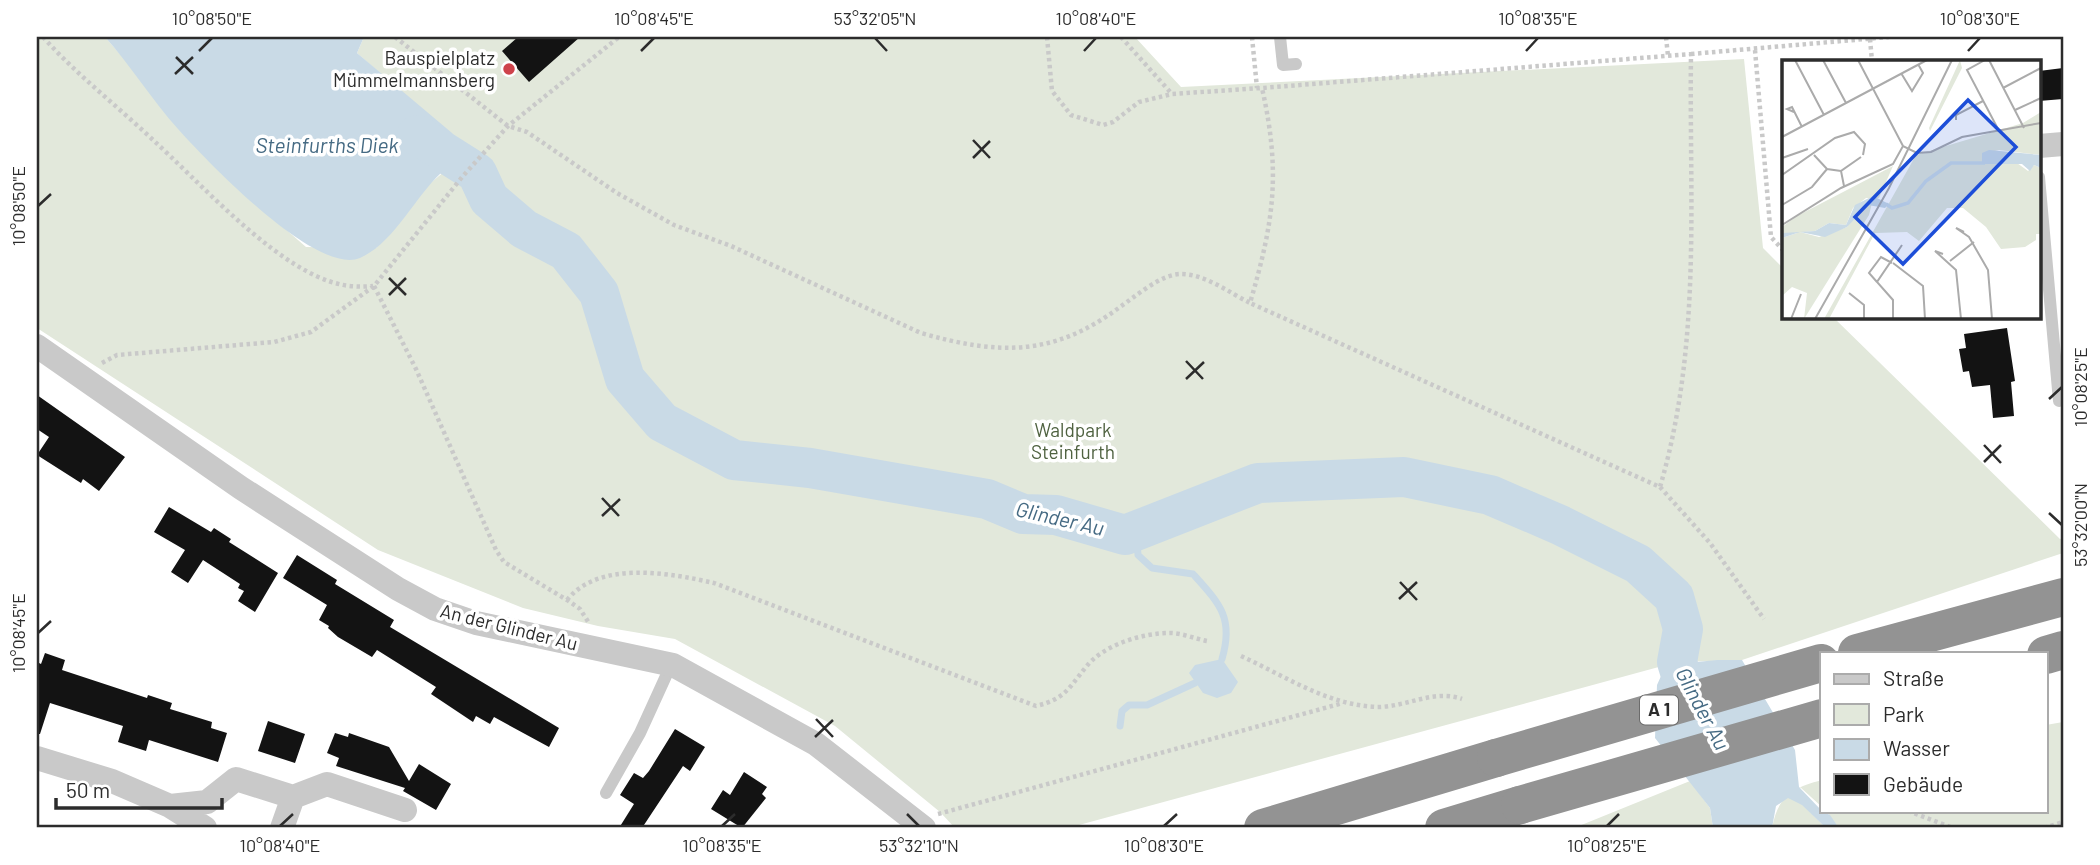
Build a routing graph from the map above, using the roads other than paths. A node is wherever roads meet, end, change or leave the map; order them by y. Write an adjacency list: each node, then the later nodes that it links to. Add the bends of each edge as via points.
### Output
1 (1280, 37): 2 (lane, via 1283,65)
2 (1296, 64)
3 (2063, 144): 4 (street)
4 (2040, 146)
5 (2040, 188): 7 (lane)
6 (37, 346): 11 (street, An der Glinder Au, via 241,488 435,609 476,623)
7 (2059, 401)
8 (2063, 597): 9 (highway)
9 (1861, 652)
10 (1820, 663): 21 (highway, A 1, bridge)
11 (671, 665): 14 (lane); 18 (street, An der Glinder Au, via 816,744)
12 (1820, 719): 22 (highway, bridge)
13 (37, 758): 16 (street, via 112,781)
14 (606, 793)
15 (293, 797): 16 (street, via 236,779 207,802); 17 (street, via 327,784); 20 (street)
16 (170, 806): 19 (street)
17 (405, 810)
18 (919, 824)
19 (205, 828)
20 (282, 828)
21 (1263, 828)
22 (1444, 828)

